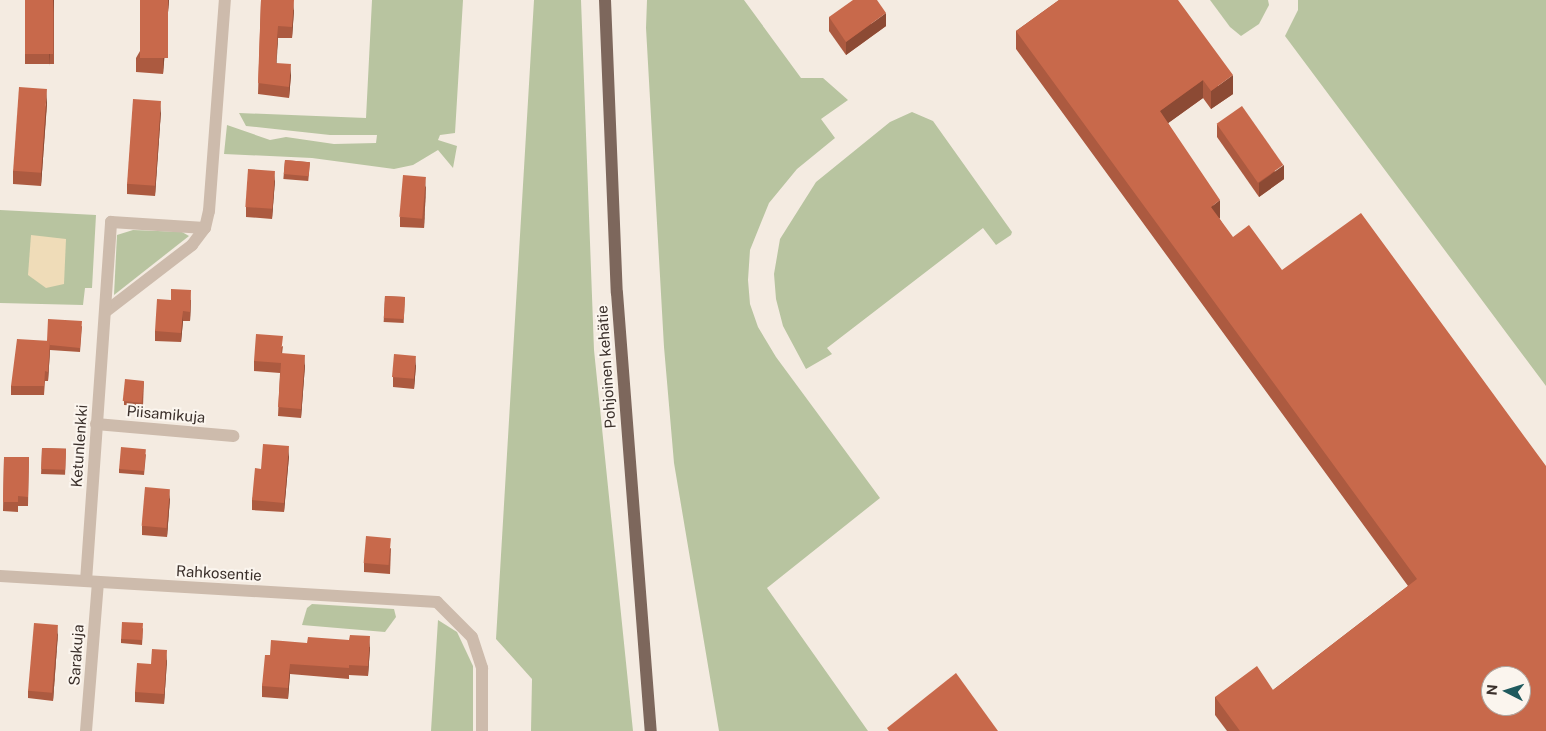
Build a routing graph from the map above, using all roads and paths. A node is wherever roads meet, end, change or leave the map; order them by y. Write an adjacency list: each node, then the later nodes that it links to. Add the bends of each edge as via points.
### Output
1 (225, 0): 3 (street)
2 (605, 0): 11 (main road, Pohjoinen kehätie, via 617,293)
3 (205, 228): 4 (street, via 192,244); 4 (street, Ketunlenkki, via 110,222)
4 (105, 312): 5 (street, Ketunlenkki)
5 (96, 424): 6 (street, Piisamikuja); 8 (street, Ketunlenkki)
6 (233, 436)
7 (0, 576): 8 (street, Rahkosentie)
8 (92, 582): 9 (street, Sarakuja); 10 (street, Rahkosentie, via 436,602 472,637 482,668)
9 (86, 731)
10 (482, 731)
11 (650, 731)

